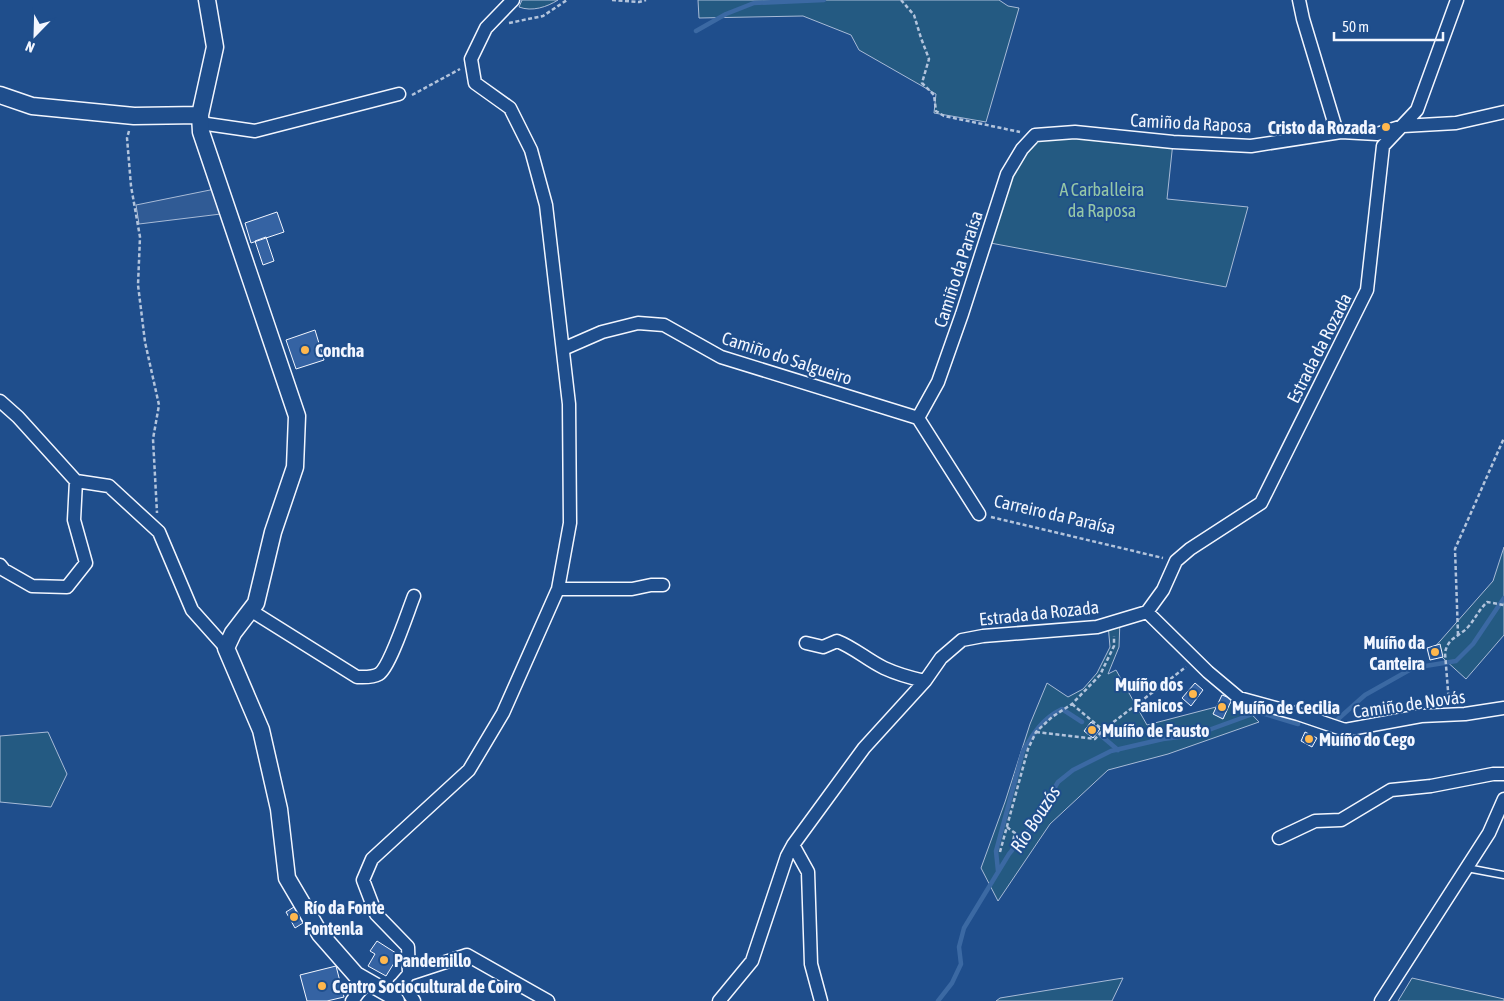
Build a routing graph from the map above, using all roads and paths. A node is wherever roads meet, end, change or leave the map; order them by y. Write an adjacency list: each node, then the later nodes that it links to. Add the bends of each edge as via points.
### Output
1 (207, 0): 15 (street, via 215,47)
2 (514, 0): 9 (street)
3 (567, 0): 9 (path, via 543,16)
4 (612, 0): 5 (path)
5 (646, 0)
6 (901, 0): 18 (path, via 914,15 929,59 922,83 934,95 936,111 944,116)
7 (1299, 0): 17 (street)
8 (1458, 0): 16 (street, Estrada da Rozada, via 1417,110)
9 (486, 28): 10 (street)
10 (471, 59): 11 (path, via 463,68 437,83 408,97); 19 (street, via 475,83 510,108 531,150 546,205)
11 (399, 94): 15 (street, via 255,131)
12 (0, 95): 14 (street, via 32,106)
13 (1504, 112): 16 (street, Camiño da Raposa, via 1456,123)
14 (134, 116): 15 (street); 25 (path, via 126,138 140,237 138,285 145,342 159,404 153,439)
15 (200, 119): 32 (street, via 201,132 296,416 295,467 272,532 256,602)
16 (1403, 126): 17 (street, Camiño da Raposa, via 1377,134); 26 (street, Estrada da Rozada, via 1383,146 1367,290 1261,503)
17 (1337, 132): 18 (street, Camiño da Raposa, via 1251,146 1075,132)
18 (1035, 135): 21 (street, Camiño da Paraísa, via 1007,174 938,382)
19 (562, 349): 21 (street, Camiño do Salgueiro, via 602,332 638,324 664,325 721,357); 29 (street, via 568,404 570,522)
20 (0, 401): 23 (street, via 18,416)
21 (918, 418): 24 (street, Carreiro da Paraísa)
22 (1504, 438): 35 (path, via 1455,549)
23 (76, 481): 25 (street, via 109,486); 27 (street, via 74,520 86,563 67,587 32,586)
24 (980, 514): 26 (path, Carreiro da Paraísa)
25 (159, 532): 37 (street, via 192,610)
26 (1176, 561): 33 (street, Estrada da Rozada, via 1163,590)
27 (0, 565)
28 (663, 586): 29 (street)
29 (558, 589): 54 (street, via 503,713 469,770 372,859 363,880 376,914 408,947)
30 (414, 596): 32 (street, via 386,664 378,675 368,678 356,677)
31 (1504, 605): 35 (path, via 1487,602)
32 (250, 610): 37 (street)
33 (1147, 612): 34 (street, Estrada da Rozada); 38 (street, Camiño de Novás)
34 (1114, 622): 39 (street, Estrada da Rozada, via 1097,627 962,640 941,658); 40 (path, via 1114,646 1100,675)
35 (1458, 635): 42 (path, via 1446,646 1444,653)
36 (806, 643): 39 (street, via 823,647 836,640 882,668)
37 (226, 648): 55 (street, via 261,730 279,808 287,878 320,934 356,975)
38 (1195, 660): 42 (street, Camiño de Novás, via 1239,698 1345,730 1401,719); 43 (path)
39 (925, 681): 50 (street, Estrada da Rozada, via 864,748)
40 (1072, 704): 43 (path); 44 (path)
41 (1504, 708): 42 (street, Camiño de Novás)
42 (1450, 715)
43 (1103, 730): 44 (path, via 1095,739)
44 (1036, 732): 47 (path, via 1028,749)
45 (1504, 774): 48 (street, via 1391,790 1341,820 1315,821)
46 (1504, 799): 52 (street, via 1489,833)
47 (1007, 827): 49 (path, via 1015,833); 51 (path)
48 (1280, 838)
49 (1012, 841)
50 (792, 845): 60 (street, Estrada da Rozada, via 752,961); 61 (street, via 808,872 811,964)
51 (1000, 852)
52 (1467, 868): 53 (lane); 62 (street)
53 (1504, 875)
54 (409, 974): 56 (street); 59 (street, via 467,955)
55 (368, 982): 56 (street); 57 (street)
56 (396, 994): 58 (street, via 406,989)
57 (352, 1001)
58 (414, 1001)
59 (548, 1001)
60 (719, 1001)
61 (821, 1001)
62 (1381, 1001)

